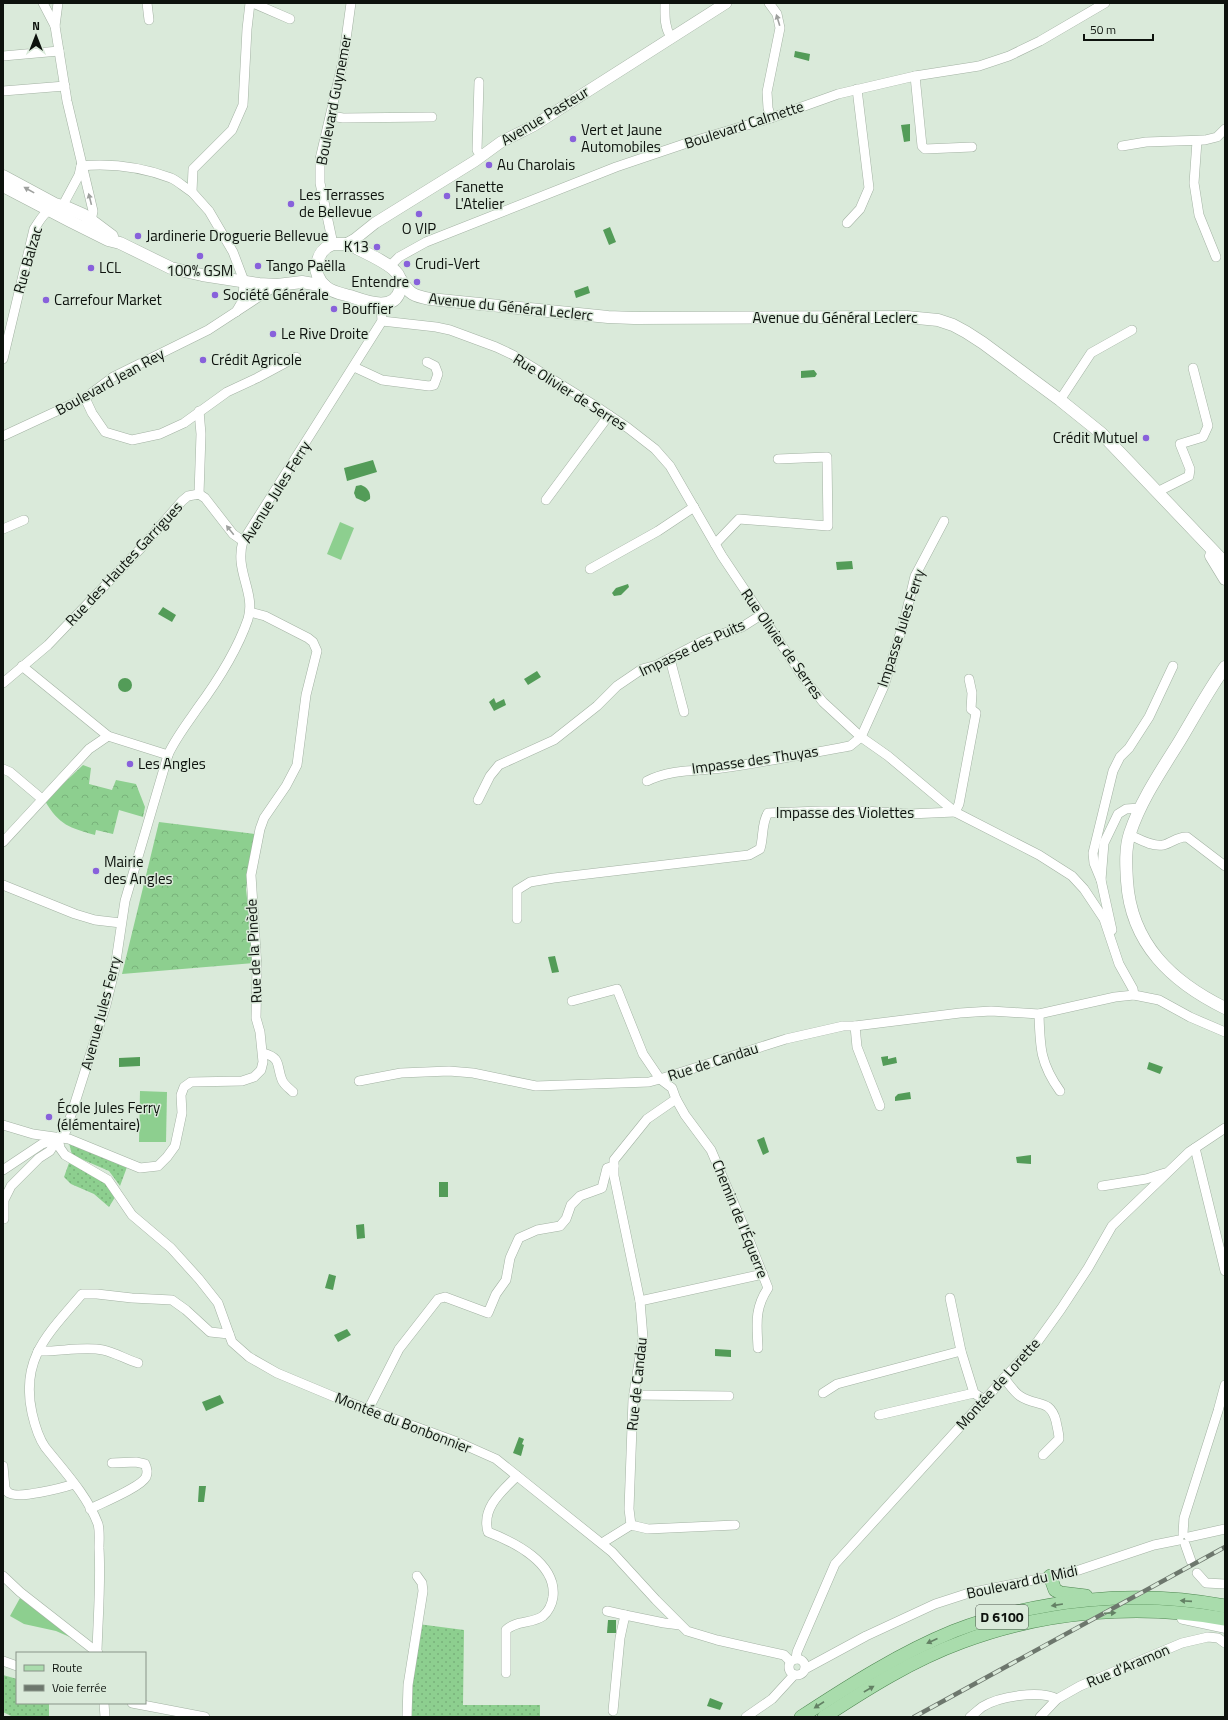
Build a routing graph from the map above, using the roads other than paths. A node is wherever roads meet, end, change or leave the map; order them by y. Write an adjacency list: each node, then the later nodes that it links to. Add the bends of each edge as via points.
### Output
1 (43, 3): 12 (street)
2 (58, 3): 12 (street)
3 (147, 3): 11 (street)
4 (252, 3): 10 (street); 32 (street, via 247,29 243,105 232,130 193,169)
5 (351, 3): 21 (street, Boulevard Guynemer, via 343,61)
6 (666, 3): 13 (street, via 665,21)
7 (726, 3): 13 (street, Avenue Pasteur)
8 (769, 3): 23 (street, one-way to 8, via 767,92 780,28 779,19)
9 (1105, 3): 16 (street, Boulevard Calmette, via 1009,56 979,66)
10 (290, 19)
11 (149, 20)
12 (55, 26): 14 (street)
13 (671, 37): 28 (street, Avenue Pasteur, via 533,126 501,142)
14 (59, 51): 15 (street); 18 (street)
15 (3, 56)
16 (915, 76): 19 (street, Boulevard Calmette); 27 (street, via 922,146 925,149)
17 (479, 82): 28 (street, via 477,150)
18 (65, 86): 20 (street); 29 (street)
19 (857, 89): 23 (street, Boulevard Calmette); 36 (street, via 869,188 860,209)
20 (3, 91)
21 (331, 116): 22 (street); 40 (street, Boulevard Guynemer, via 320,159 320,183)
22 (432, 117)
23 (771, 118): 44 (street, Boulevard Calmette, via 616,167 426,242 399,257)
24 (1225, 129): 25 (street, via 1217,137)
25 (1197, 141): 26 (street, via 1146,142); 43 (street, via 1194,183 1199,215)
26 (1122, 146)
27 (972, 147)
28 (481, 156): 38 (street, Avenue Pasteur)
29 (82, 166): 32 (street, via 123,165 172,179); 33 (street); 35 (street, one-way to 29, via 93,211)
30 (3, 176): 33 (main road, one-way to 30)
31 (3, 186): 34 (main road)
32 (192, 192): 47 (street, via 209,211 233,252)
33 (61, 206): 34 (street); 35 (main road)
34 (48, 211): 37 (main road); 58 (street, Rue Balzac, via 34,229)
35 (90, 219): 37 (street); 39 (main road)
36 (847, 223)
37 (78, 225): 39 (main road)
38 (364, 231): 41 (street, Avenue Pasteur); 42 (street)
39 (120, 243): 47 (main road, via 171,268)
40 (333, 244): 41 (main road); 45 (main road, via 320,254)
41 (346, 244): 42 (main road)
42 (367, 255): 44 (main road)
43 (1216, 257)
44 (389, 267): 46 (main road, Avenue du Général Leclerc, via 396,271)
45 (316, 268): 48 (main road); 50 (main road)
46 (400, 280): 51 (main road, Avenue du Général Leclerc); 52 (main road, via 399,294)
47 (244, 281): 49 (main road); 54 (street, via 243,300)
48 (302, 282): 49 (main road); 50 (main road)
49 (277, 285): 54 (street, Boulevard Jean Rey)
50 (325, 286): 53 (main road, via 334,291)
51 (414, 296): 52 (main road); 63 (main road, Avenue du Général Leclerc, via 634,318 923,318 953,325 966,332)
52 (394, 299): 53 (main road)
53 (382, 304): 55 (street)
54 (236, 312): 62 (street, Boulevard Jean Rey, via 208,330 113,377)
55 (382, 321): 60 (street, Avenue Jules Ferry); 65 (street, Rue Olivier de Serres, via 450,330 496,347)
56 (1132, 330): 63 (street, via 1091,353)
57 (296, 357): 64 (street, via 227,392)
58 (3, 359)
59 (427, 362): 60 (street, via 435,366 438,374 434,385 429,386 382,380)
60 (354, 367): 76 (street, Avenue Jules Ferry)
61 (1193, 368): 68 (street, via 1208,426 1203,437 1180,444 1190,469 1189,476)
62 (85, 398): 64 (street, via 105,432 132,440 160,434 184,423); 66 (street, Boulevard Jean Rey)
63 (1060, 400): 68 (main road, Avenue du Général Leclerc, via 1101,433)
64 (199, 411): 69 (street)
65 (609, 415): 70 (street); 71 (street, Rue Olivier de Serres, via 662,456)
66 (3, 436)
67 (778, 459): 77 (street, via 826,457 828,526 739,519)
68 (1157, 492): 75 (main road, Avenue du Général Leclerc)
69 (199, 494): 76 (street, Rue des Hautes Garrigues, one-way to 69, via 233,534); 85 (street, Rue des Hautes Garrigues, via 188,496 182,501 141,548 48,645)
70 (546, 500)
71 (694, 507): 77 (street, Rue Olivier de Serres); 79 (street, via 658,531)
72 (24, 520): 74 (street)
73 (944, 521): 92 (street, Impasse Jules Ferry, via 915,576 884,686)
74 (3, 529)
75 (1197, 535): 78 (main road, Avenue du Général Leclerc); 80 (main road, Avenue du Général Leclerc)
76 (243, 541): 81 (street, Avenue Jules Ferry, via 240,559 250,601)
77 (715, 544): 82 (street, Rue Olivier de Serres)
78 (1225, 563)
79 (590, 569)
80 (1225, 578)
81 (250, 612): 93 (street, Avenue Jules Ferry, via 241,636 215,684 176,740); 114 (street, Rue de la Pinède, via 265,616 308,638 318,651 306,695 297,765 264,818 253,862 250,888 256,962 256,1018)
82 (761, 615): 83 (street, Impasse des Puits, via 742,627 705,640); 92 (street, Rue Olivier de Serres, via 822,702)
83 (670, 659): 90 (street); 97 (street, Impasse des Puits, via 657,666 642,669 617,686 592,711 554,740 499,765 490,776)
84 (1225, 662): 87 (main road)
85 (22, 666): 89 (street, Rue des Hautes Garrigues); 91 (street)
86 (1173, 666): 103 (street, via 1149,718 1120,757 1113,771 1093,853)
87 (1222, 672): 98 (main road)
88 (969, 679): 99 (street, via 972,693 971,709 976,713 959,804)
89 (3, 683)
90 (684, 712)
91 (108, 736): 93 (street); 96 (street, via 89,749)
92 (861, 737): 95 (street, Impasse des Thuyas, via 850,746 721,768 689,769); 99 (street, Rue Olivier de Serres)
93 (168, 756): 106 (street, Avenue Jules Ferry)
94 (3, 769): 96 (street)
95 (647, 781)
96 (42, 799): 101 (street)
97 (478, 800)
98 (1140, 808): 100 (main road); 103 (street, via 1126,809 1118,814 1104,843)
99 (955, 812): 105 (street, Impasse des Violettes, via 909,814 821,810 768,813 764,819 760,850 749,855 530,882 517,890); 107 (street, Rue Olivier de Serres, via 1039,855 1072,876 1104,919)
100 (1130, 835): 102 (street, via 1158,846 1180,837 1187,837); 110 (main road, via 1126,868 1129,900 1132,914 1145,941 1162,966 1181,982 1202,997)
101 (3, 842)
102 (1225, 866)
103 (1101, 880): 107 (street, via 1112,926)
104 (3, 885): 106 (street, via 75,914 95,920)
105 (517, 920)
106 (121, 922): 123 (street, Avenue Jules Ferry, via 116,968 106,1005 66,1131)
107 (1114, 947): 108 (street, Rue Olivier de Serres)
108 (1134, 994): 111 (street, Rue de Candau); 113 (street, via 1159,1000)
109 (572, 1001): 115 (street, via 617,989 643,1054)
110 (1225, 1008)
111 (1039, 1014): 112 (street, Rue de Candau, via 960,1012); 117 (street, via 1040,1048 1048,1074)
112 (855, 1026): 115 (street, Rue de Candau, via 843,1026 786,1039); 120 (street, via 857,1047)
113 (1225, 1032)
114 (263, 1053): 118 (street, via 273,1056 279,1064 282,1082); 123 (street, Rue de la Pinède, via 264,1062 254,1077 242,1080 191,1082 184,1087 175,1146 158,1166 140,1168 75,1141)
115 (660, 1079): 116 (street, via 649,1082 536,1086 473,1072 449,1071 401,1073); 119 (street, Rue de Candau, via 672,1088)
116 (359, 1080)
117 (1060, 1091)
118 (294, 1092)
119 (676, 1098): 125 (street, Rue de Candau, via 647,1119 614,1160); 131 (street, Chemin de l'Équerre, via 685,1115 711,1150)
120 (880, 1106)
121 (3, 1125): 123 (street)
122 (1225, 1128): 124 (street, Montée de Lorette)
123 (58, 1138): 126 (street, via 42,1144); 129 (street, Avenue Jules Ferry, via 50,1151 39,1158 11,1186 4,1200); 134 (street, Montée du Bonbonnier, via 65,1155 108,1180 132,1215 171,1248 199,1279 218,1303)
124 (1195, 1148): 127 (street, Montée de Lorette); 130 (street)
125 (614, 1166): 133 (street, Rue de Candau); 146 (street, via 607,1168 602,1188 580,1196 571,1205 566,1219 560,1226 537,1230 519,1238 510,1258 506,1280 496,1294 488,1313 445,1297 438,1299 399,1349)
126 (3, 1170)
127 (1167, 1173): 128 (street); 139 (street, Montée de Lorette, via 1112,1226 1061,1309 1038,1341)
128 (1102, 1186)
129 (4, 1219)
130 (1225, 1269)
131 (763, 1274): 133 (street); 135 (street, Chemin de l'Équerre, via 768,1288 760,1300 757,1319)
132 (950, 1298): 137 (street)
133 (640, 1301): 143 (street, Rue de Candau, via 643,1338)
134 (229, 1334): 136 (street, via 210,1332 172,1300 82,1294); 146 (street, Montée du Bonbonnier, via 232,1342 249,1357 277,1373)
135 (758, 1348)
136 (38, 1351): 138 (street, via 104,1350); 153 (street, via 30,1372 31,1405 37,1432)
137 (961, 1351): 141 (street, via 837,1384); 142 (street)
138 (138, 1363)
139 (1004, 1378): 145 (street, Montée de Lorette); 149 (street, via 1019,1396 1048,1406 1054,1411 1059,1439)
140 (1225, 1385): 147 (street)
141 (823, 1393)
142 (974, 1393): 145 (street); 148 (street)
143 (634, 1395): 144 (street); 155 (street, Rue de Candau, via 629,1509)
144 (728, 1396)
145 (984, 1399): 176 (street, Montée de Lorette, via 834,1564)
146 (368, 1410): 152 (street, Montée du Bonbonnier, via 460,1443 496,1459)
147 (1222, 1413): 158 (street, via 1184,1518)
148 (879, 1415)
149 (1044, 1455)
150 (112, 1463): 154 (street, via 145,1464 146,1478 134,1488)
151 (3, 1466): 153 (street, via 5,1488 10,1493 54,1490)
152 (517, 1476): 159 (street, Montée du Bonbonnier); 180 (street, via 494,1499 488,1512 488,1532 505,1538 536,1559 544,1568 552,1584 553,1593 552,1604 543,1616 512,1625 506,1630)
153 (74, 1484): 154 (street)
154 (90, 1509): 175 (street, via 98,1526)
155 (631, 1525): 156 (street, via 648,1529); 159 (street)
156 (735, 1525)
157 (1225, 1529): 158 (street, Boulevard du Midi)
158 (1184, 1539): 160 (street); 164 (street, Boulevard du Midi, via 1154,1545 1073,1572)
159 (602, 1543): 172 (street, Montée du Bonbonnier)
160 (1192, 1561)
161 (1197, 1573): 165 (street, via 1206,1583)
162 (3, 1576): 175 (street)
163 (417, 1576): 188 (street, via 422,1583 423,1591 408,1685)
164 (1050, 1576): 166 (main road, via 1055,1590 1062,1593); 179 (street, Boulevard du Midi, via 969,1593 935,1604 866,1636)
165 (1225, 1584)
166 (1106, 1599): 167 (main road, D 6100, one-way to 166, via 1183,1601); 190 (main road, D 6100, one-way to 190, via 1022,1611 955,1631 898,1657)
167 (1225, 1606)
168 (607, 1611): 170 (street)
169 (1152, 1612): 171 (main road, D 6100); 173 (main road); 191 (main road, D 6100, one-way to 169, via 889,1676 963,1641 1014,1626 1060,1617 1093,1613)
170 (624, 1615): 172 (street); 185 (street)
171 (1225, 1619)
172 (680, 1625): 176 (street, Montée du Bonbonnier, via 687,1631 784,1655)
173 (1225, 1627)
174 (1225, 1643): 182 (street, Rue d'Aramon, via 1218,1638 1208,1637 1182,1643 1080,1686)
175 (98, 1652)
176 (793, 1660): 179 (street, via 803,1662); 181 (street, via 788,1669)
177 (3, 1661): 178 (street)
178 (16, 1666)
179 (805, 1669): 181 (street, via 803,1673)
180 (506, 1673)
181 (794, 1675): 189 (street, via 772,1699)
182 (1058, 1699): 192 (street, via 1041,1695 994,1701); 193 (street, Rue d'Aramon)
183 (104, 1704): 186 (street)
184 (137, 1704): 187 (street)
185 (613, 1711)
186 (105, 1717)
187 (205, 1717)
188 (407, 1717)
189 (746, 1717)
190 (802, 1717)
191 (824, 1717)
192 (970, 1717)
193 (1040, 1717)

